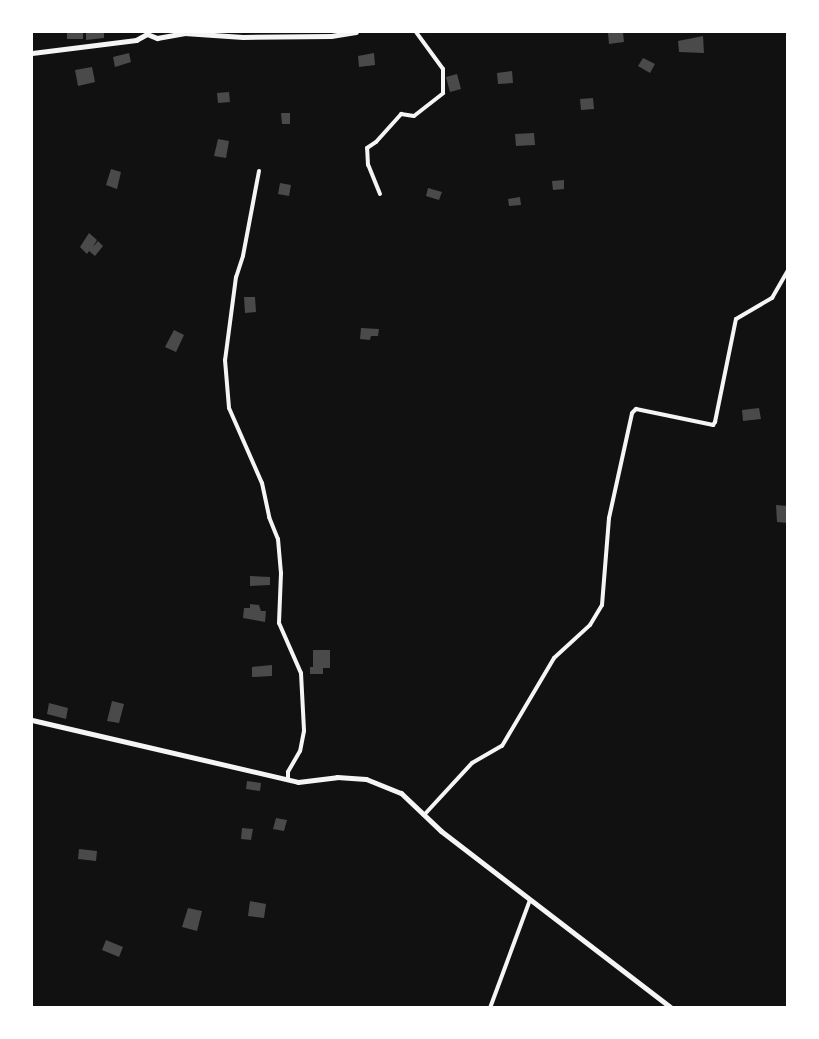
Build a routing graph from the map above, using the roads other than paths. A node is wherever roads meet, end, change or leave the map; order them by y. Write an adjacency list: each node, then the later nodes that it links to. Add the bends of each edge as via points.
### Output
1 (356, 32): 3 (main road, via 250,37 184,33 157,38)
2 (416, 32): 6 (street, via 443,69 443,93 414,116 401,114 367,148)
3 (146, 33): 4 (main road, via 136,40)
4 (32, 53)
5 (259, 171): 9 (street, via 236,277 225,360 229,408 262,483 278,539 279,623 298,660 302,680 304,731)
6 (380, 194)
7 (788, 270): 10 (street, via 772,298 736,319 715,422 636,409 632,413 609,518 602,605 590,625 554,658 502,746 472,764)
8 (32, 720): 9 (main road)
9 (288, 779): 10 (main road, via 366,779 401,793)
10 (424, 815): 11 (main road)
11 (530, 900): 12 (street); 13 (main road)
12 (490, 1008)
13 (672, 1008)

